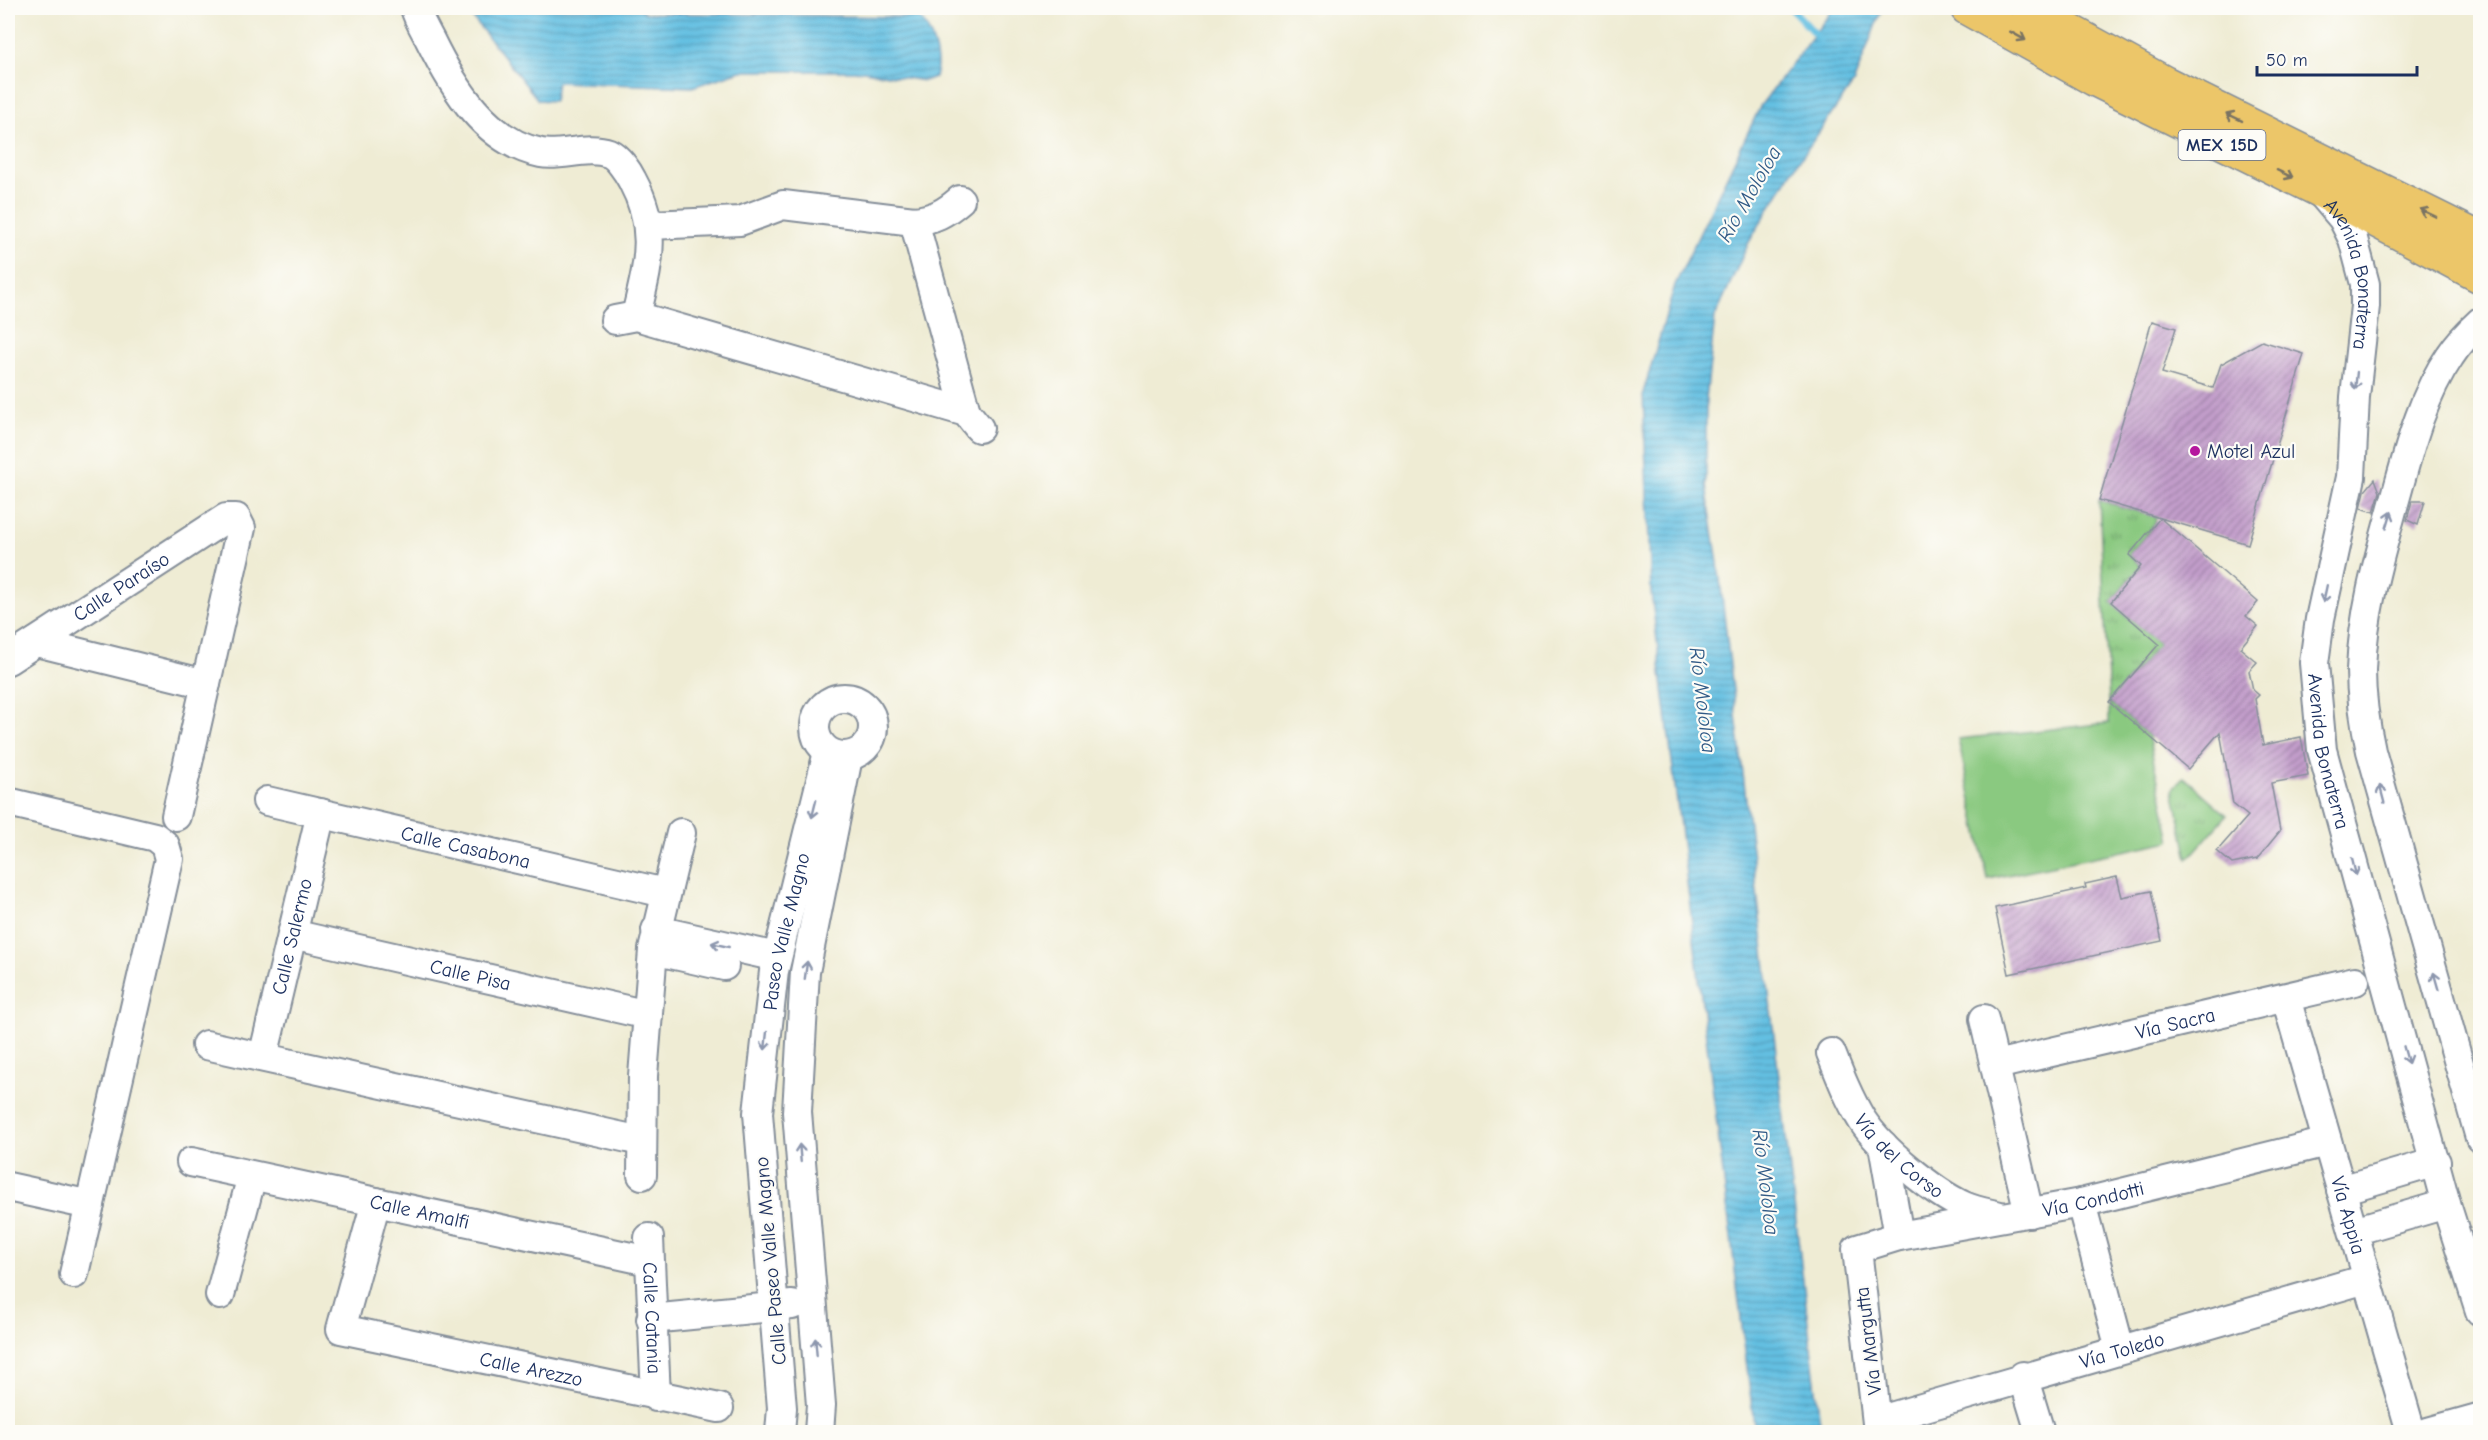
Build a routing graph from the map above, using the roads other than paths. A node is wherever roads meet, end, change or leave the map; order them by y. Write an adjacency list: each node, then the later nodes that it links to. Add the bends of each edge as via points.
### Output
1 (415, 8): 7 (street, via 440,60 476,115 513,144 543,153 609,153 628,172)
2 (1967, 8): 4 (highway, MEX 15D, one-way to 4, via 2094,79)
3 (2028, 8): 8 (highway, MEX 15D, one-way to 3, via 2166,83)
4 (2317, 189): 9 (highway, MEX 15D); 11 (street, Avenida Bonaterra, one-way to 11, via 2343,219 2365,284 2351,477)
5 (960, 201): 6 (street, via 938,216)
6 (914, 221): 7 (street, via 783,205 740,221); 7 (street, via 973,420 626,318 650,257)
7 (650, 225)
8 (2481, 238)
9 (2481, 276)
10 (2481, 322): 12 (street, Avenida Bonaterra, one-way to 10, via 2431,392 2448,357)
11 (2334, 552): 12 (street); 40 (street, Avenida Bonaterra, one-way to 40, via 2314,663 2322,750)
12 (2376, 565): 35 (street, Avenida Bonaterra, one-way to 12, via 2382,794 2362,710 2364,631)
13 (36, 642): 14 (street, Calle Paraíso); 15 (street); 15 (street, Calle Paraíso, via 226,518 236,518 241,528)
14 (8, 660)
15 (206, 684): 19 (street)
16 (267, 801): 18 (street, Calle Casabona)
17 (8, 802): 48 (street, via 155,837 165,845 168,859)
18 (321, 813): 21 (street, Calle Casabona); 22 (street, Calle Salermo)
19 (176, 816)
20 (681, 833): 21 (street)
21 (665, 892): 23 (street)
22 (292, 934): 27 (street, Calle Pisa); 31 (street, Calle Salermo)
23 (655, 940): 24 (street); 27 (street)
24 (775, 967): 33 (street, Paseo Valle Magno, one-way to 24, via 805,972 838,755); 34 (street, Paseo Valle Magno, one-way to 34)
25 (2355, 981): 26 (street, Vía Sacra)
26 (2286, 998): 32 (street, Vía Sacra); 37 (street, Vía Appia)
27 (648, 1015): 36 (street)
28 (1984, 1019): 32 (street)
29 (206, 1045): 31 (street)
30 (1831, 1053): 38 (street, Vía del Corso, via 1847,1094)
31 (263, 1057): 36 (street)
32 (1996, 1065): 49 (street)
33 (797, 1112): 57 (street, Calle Paseo Valle Magno, one-way to 33)
34 (758, 1113): 58 (street, Calle Paseo Valle Magno)
35 (2481, 1138)
36 (641, 1141): 41 (street)
37 (2328, 1142): 44 (street, Vía Appia); 46 (street, Vía Condotti)
38 (1883, 1145): 49 (street, Vía del Corso, via 1964,1206); 51 (street)
39 (191, 1162): 42 (street, Calle Amalfi)
40 (2436, 1162): 44 (street); 47 (street, Avenida Bonaterra)
41 (642, 1174)
42 (252, 1176): 45 (street, Calle Amalfi); 56 (street)
43 (8, 1187): 48 (street)
44 (2341, 1190): 50 (street, Vía Appia)
45 (376, 1202): 53 (street, Calle Amalfi); 63 (street, Calle Arezzo, via 341,1329)
46 (2081, 1203): 49 (street, Vía Condotti); 61 (street)
47 (2446, 1204): 50 (street); 59 (street, Avenida Bonaterra)
48 (90, 1205): 54 (street)
49 (2017, 1215): 51 (street, Vía Condotti)
50 (2354, 1231): 55 (street, Vía Appia)
51 (1899, 1236): 52 (street, Vía Condotti)
52 (1857, 1249): 68 (street, Vía Margutta)
53 (649, 1250): 60 (street, Calle Catania)
54 (74, 1274)
55 (2366, 1279): 61 (street, Vía Toledo); 70 (street, Vía Appia)
56 (220, 1295)
57 (813, 1304): 58 (street); 66 (street, Calle Paseo Valle Magno, one-way to 57)
58 (774, 1307): 60 (street); 67 (street, Calle Paseo Valle Magno)
59 (2480, 1307)
60 (651, 1319): 63 (street, Calle Catania)
61 (2120, 1349): 62 (street, Vía Toledo)
62 (2023, 1376): 68 (street, Vía Toledo); 69 (street)
63 (656, 1397): 64 (street, Calle Arezzo)
64 (719, 1408)
65 (2478, 1418): 71 (street)
66 (820, 1419)
67 (781, 1420)
68 (1877, 1427)
69 (2040, 1432)
70 (2411, 1432)
71 (2428, 1432)

